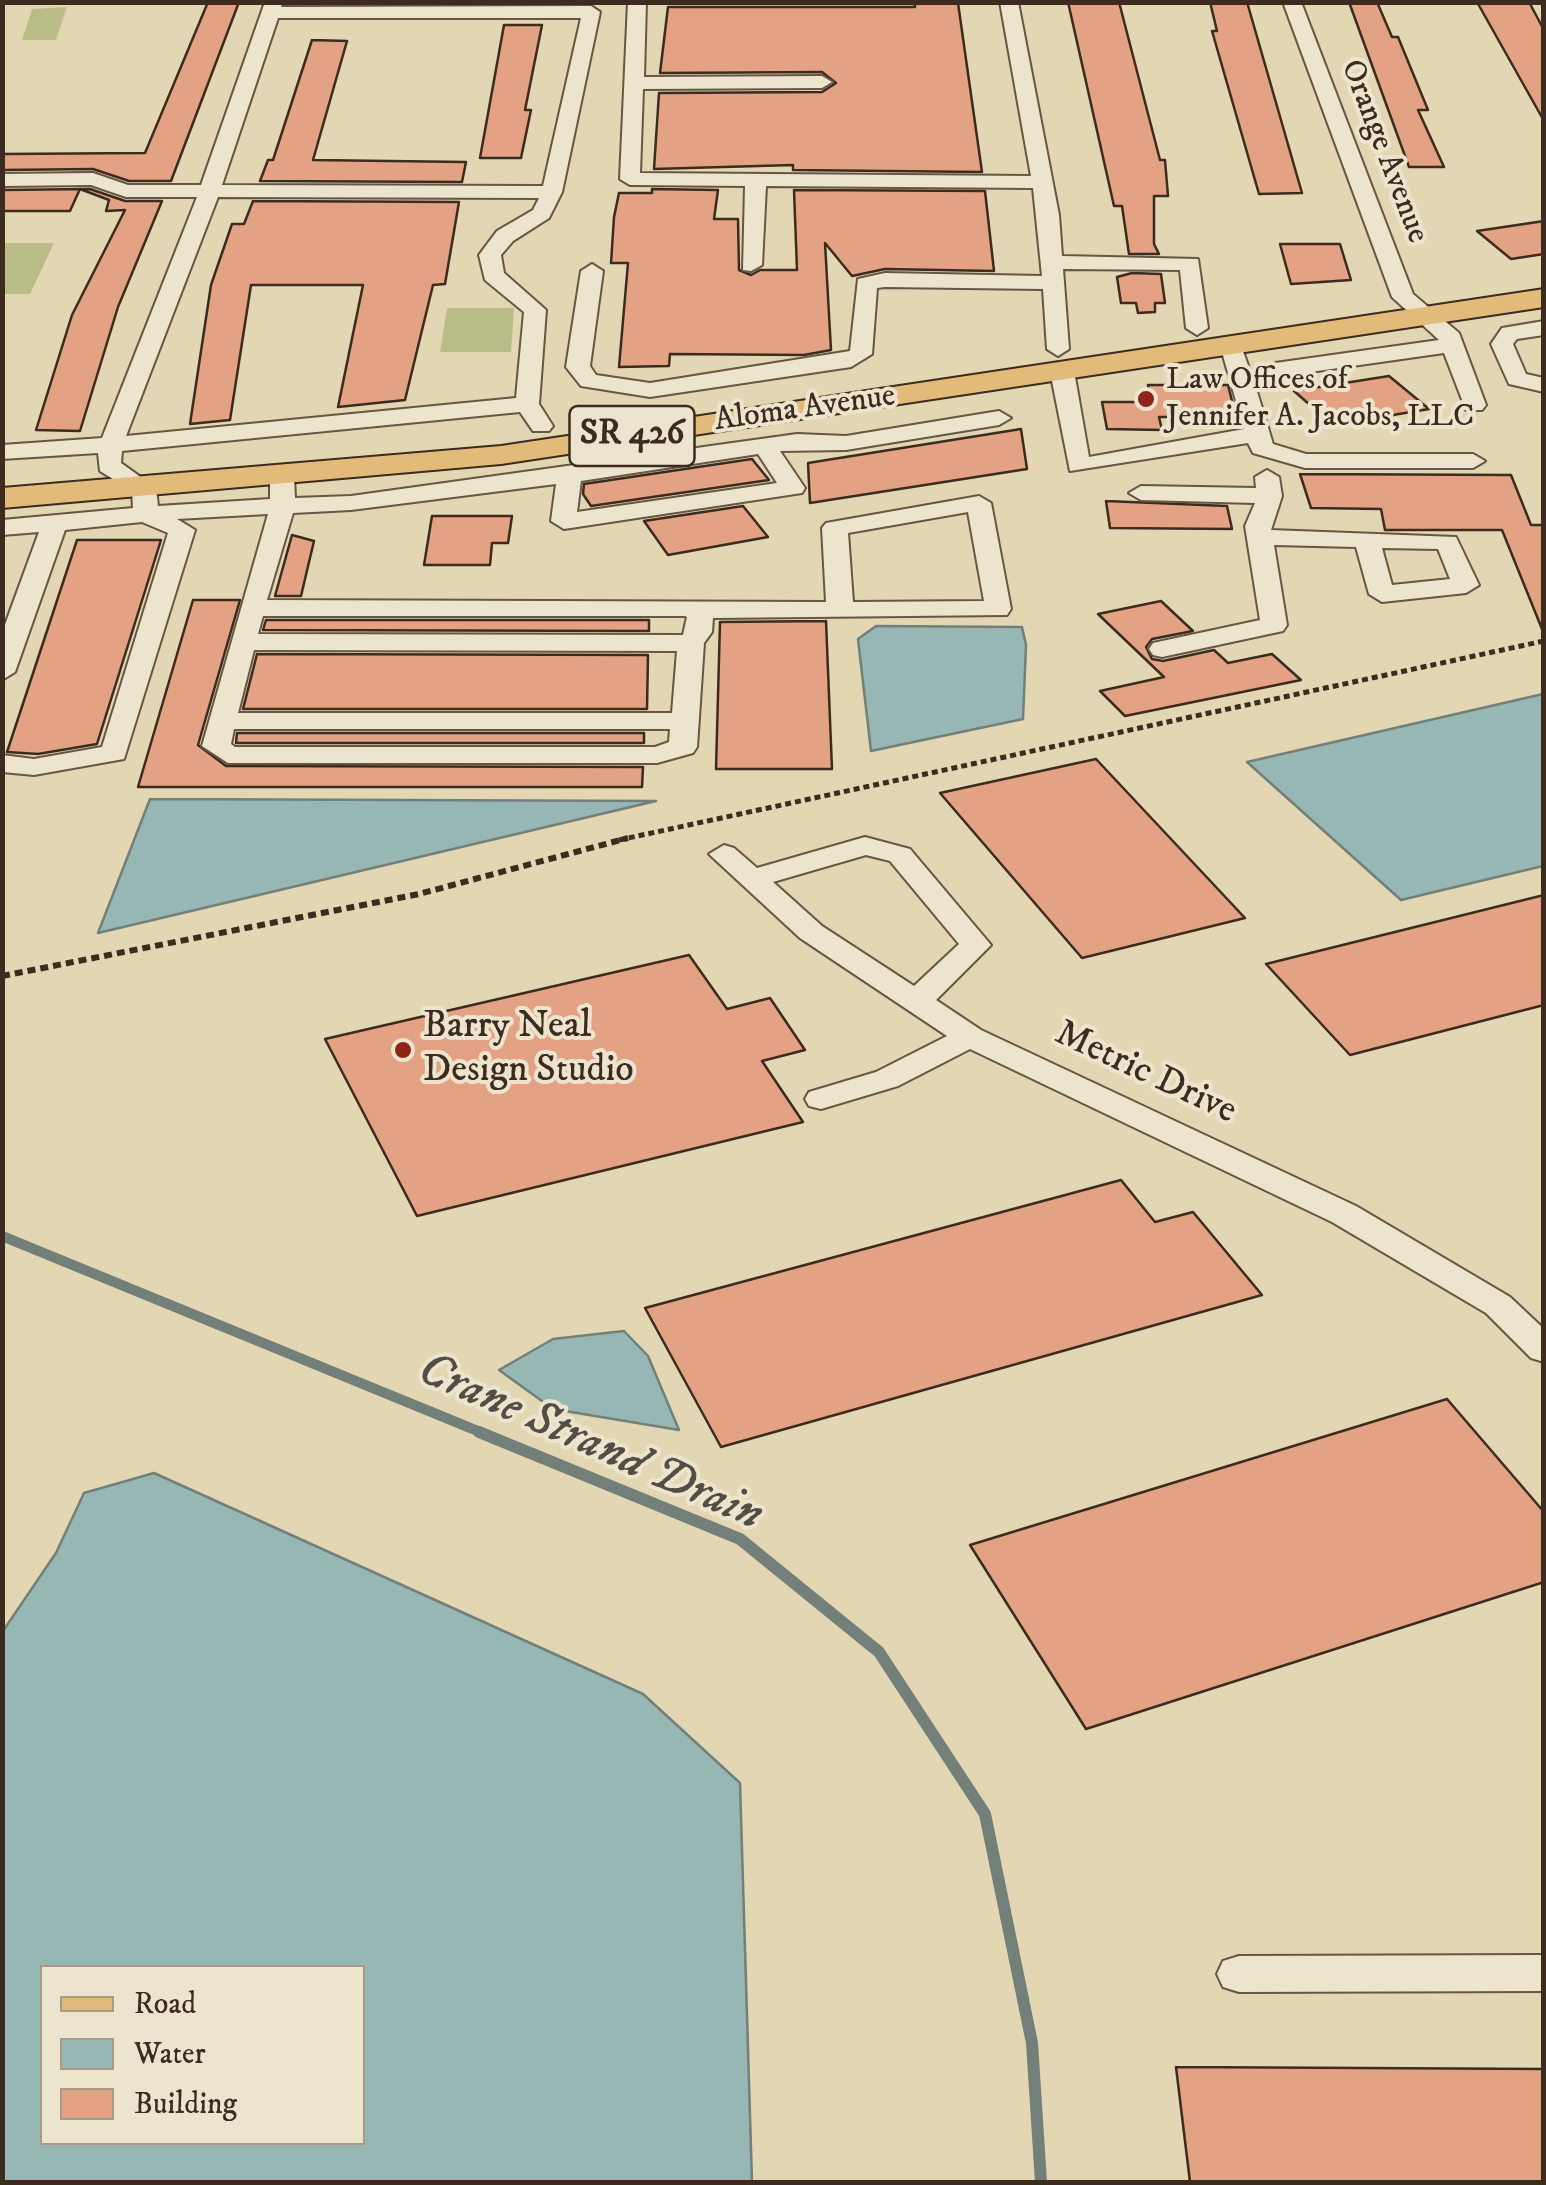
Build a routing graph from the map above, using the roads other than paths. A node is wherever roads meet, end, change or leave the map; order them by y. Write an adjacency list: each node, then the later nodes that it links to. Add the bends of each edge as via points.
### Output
1 (637, 2): 6 (street)
2 (1009, 2): 9 (street)
3 (1292, 2): 16 (street, Orange Avenue)
4 (272, 8): 10 (street); 11 (street, via 590,12)
5 (822, 82): 6 (street)
6 (631, 83): 8 (street, via 630,179)
7 (2, 180): 10 (street, via 93,179 126,191)
8 (756, 180): 9 (street); 12 (street)
9 (1042, 182): 14 (street)
10 (209, 192): 11 (street); 36 (street)
11 (552, 192): 28 (street, via 542,214 505,236 490,255 493,275 535,310)
12 (751, 265)
13 (592, 270): 14 (street, via 578,367 589,381 650,390 844,362 861,354 866,284)
14 (1050, 272): 19 (street, via 1190,264); 23 (street)
15 (1544, 276): 16 (main road, Aloma Avenue / SR 426)
16 (1403, 297): 18 (street, Orange Avenue); 19 (main road, Aloma Avenue / SR 426)
17 (1544, 298): 18 (main road, Aloma Avenue / SR 426)
18 (1427, 316): 21 (street, Orange Avenue); 22 (main road, Aloma Avenue / SR 426)
19 (1197, 328): 23 (main road, Aloma Avenue / SR 426)
20 (1544, 328): 24 (street, via 1510,333 1502,344 1517,379)
21 (1452, 345): 22 (street, via 1288,368); 27 (street)
22 (1250, 353): 23 (main road, Aloma Avenue / SR 426); 32 (street)
23 (1060, 360): 25 (main road, Aloma Avenue / SR 426); 26 (main road, Aloma Avenue / SR 426); 32 (street, via 1079,466)
24 (1544, 385)
25 (770, 392): 28 (main road, Aloma Avenue / SR 426); 30 (main road)
26 (868, 401): 30 (main road, Aloma Avenue / SR 426); 31 (street)
27 (1474, 406)
28 (534, 415): 36 (main road, Aloma Avenue / SR 426, via 342,448)
29 (999, 418): 31 (street)
30 (710, 424): 35 (street); 39 (main road, Aloma Avenue / SR 426)
31 (900, 434): 33 (street)
32 (1260, 441): 37 (street, via 1305,461); 43 (street)
33 (765, 446): 35 (street); 40 (street, via 793,488 564,521)
34 (2, 452): 36 (street)
35 (730, 452): 40 (street)
36 (110, 456): 38 (main road, Aloma Avenue / SR 426); 45 (street)
37 (1473, 461)
38 (2, 474)
39 (452, 474): 40 (street); 41 (main road, Aloma Avenue / SR 426)
40 (569, 475)
41 (282, 492): 45 (main road, Aloma Avenue / SR 426); 50 (street)
42 (1141, 493): 43 (street)
43 (1270, 496): 48 (street)
44 (2, 498): 45 (main road, Aloma Avenue / SR 426)
45 (146, 501): 46 (street); 57 (street, via 182,530 114,753 34,768)
46 (55, 523): 47 (street); 56 (street)
47 (2, 528)
48 (1260, 537): 49 (street); 55 (street, via 1274,625)
49 (1367, 540)
50 (252, 608): 51 (street); 53 (street)
51 (694, 610): 52 (street); 54 (street, via 700,632)
52 (840, 610): 52 (street, via 998,609 979,504 835,528)
53 (244, 642): 54 (street); 54 (street, via 223,721 686,722)
54 (691, 643)
55 (1162, 649)
56 (2, 672)
57 (2, 763)
58 (724, 854): 59 (street, Metric Drive)
59 (752, 878): 60 (street, Metric Drive, via 811,932); 60 (street, via 865,846 900,855 976,945)
60 (916, 1002): 61 (street, Metric Drive)
61 (970, 1036): 62 (street, via 887,1080); 63 (street, Metric Drive, via 1344,1214 1498,1305)
62 (821, 1099)
63 (1544, 1350)
64 (1544, 1973): 65 (street)
65 (1239, 1974)

